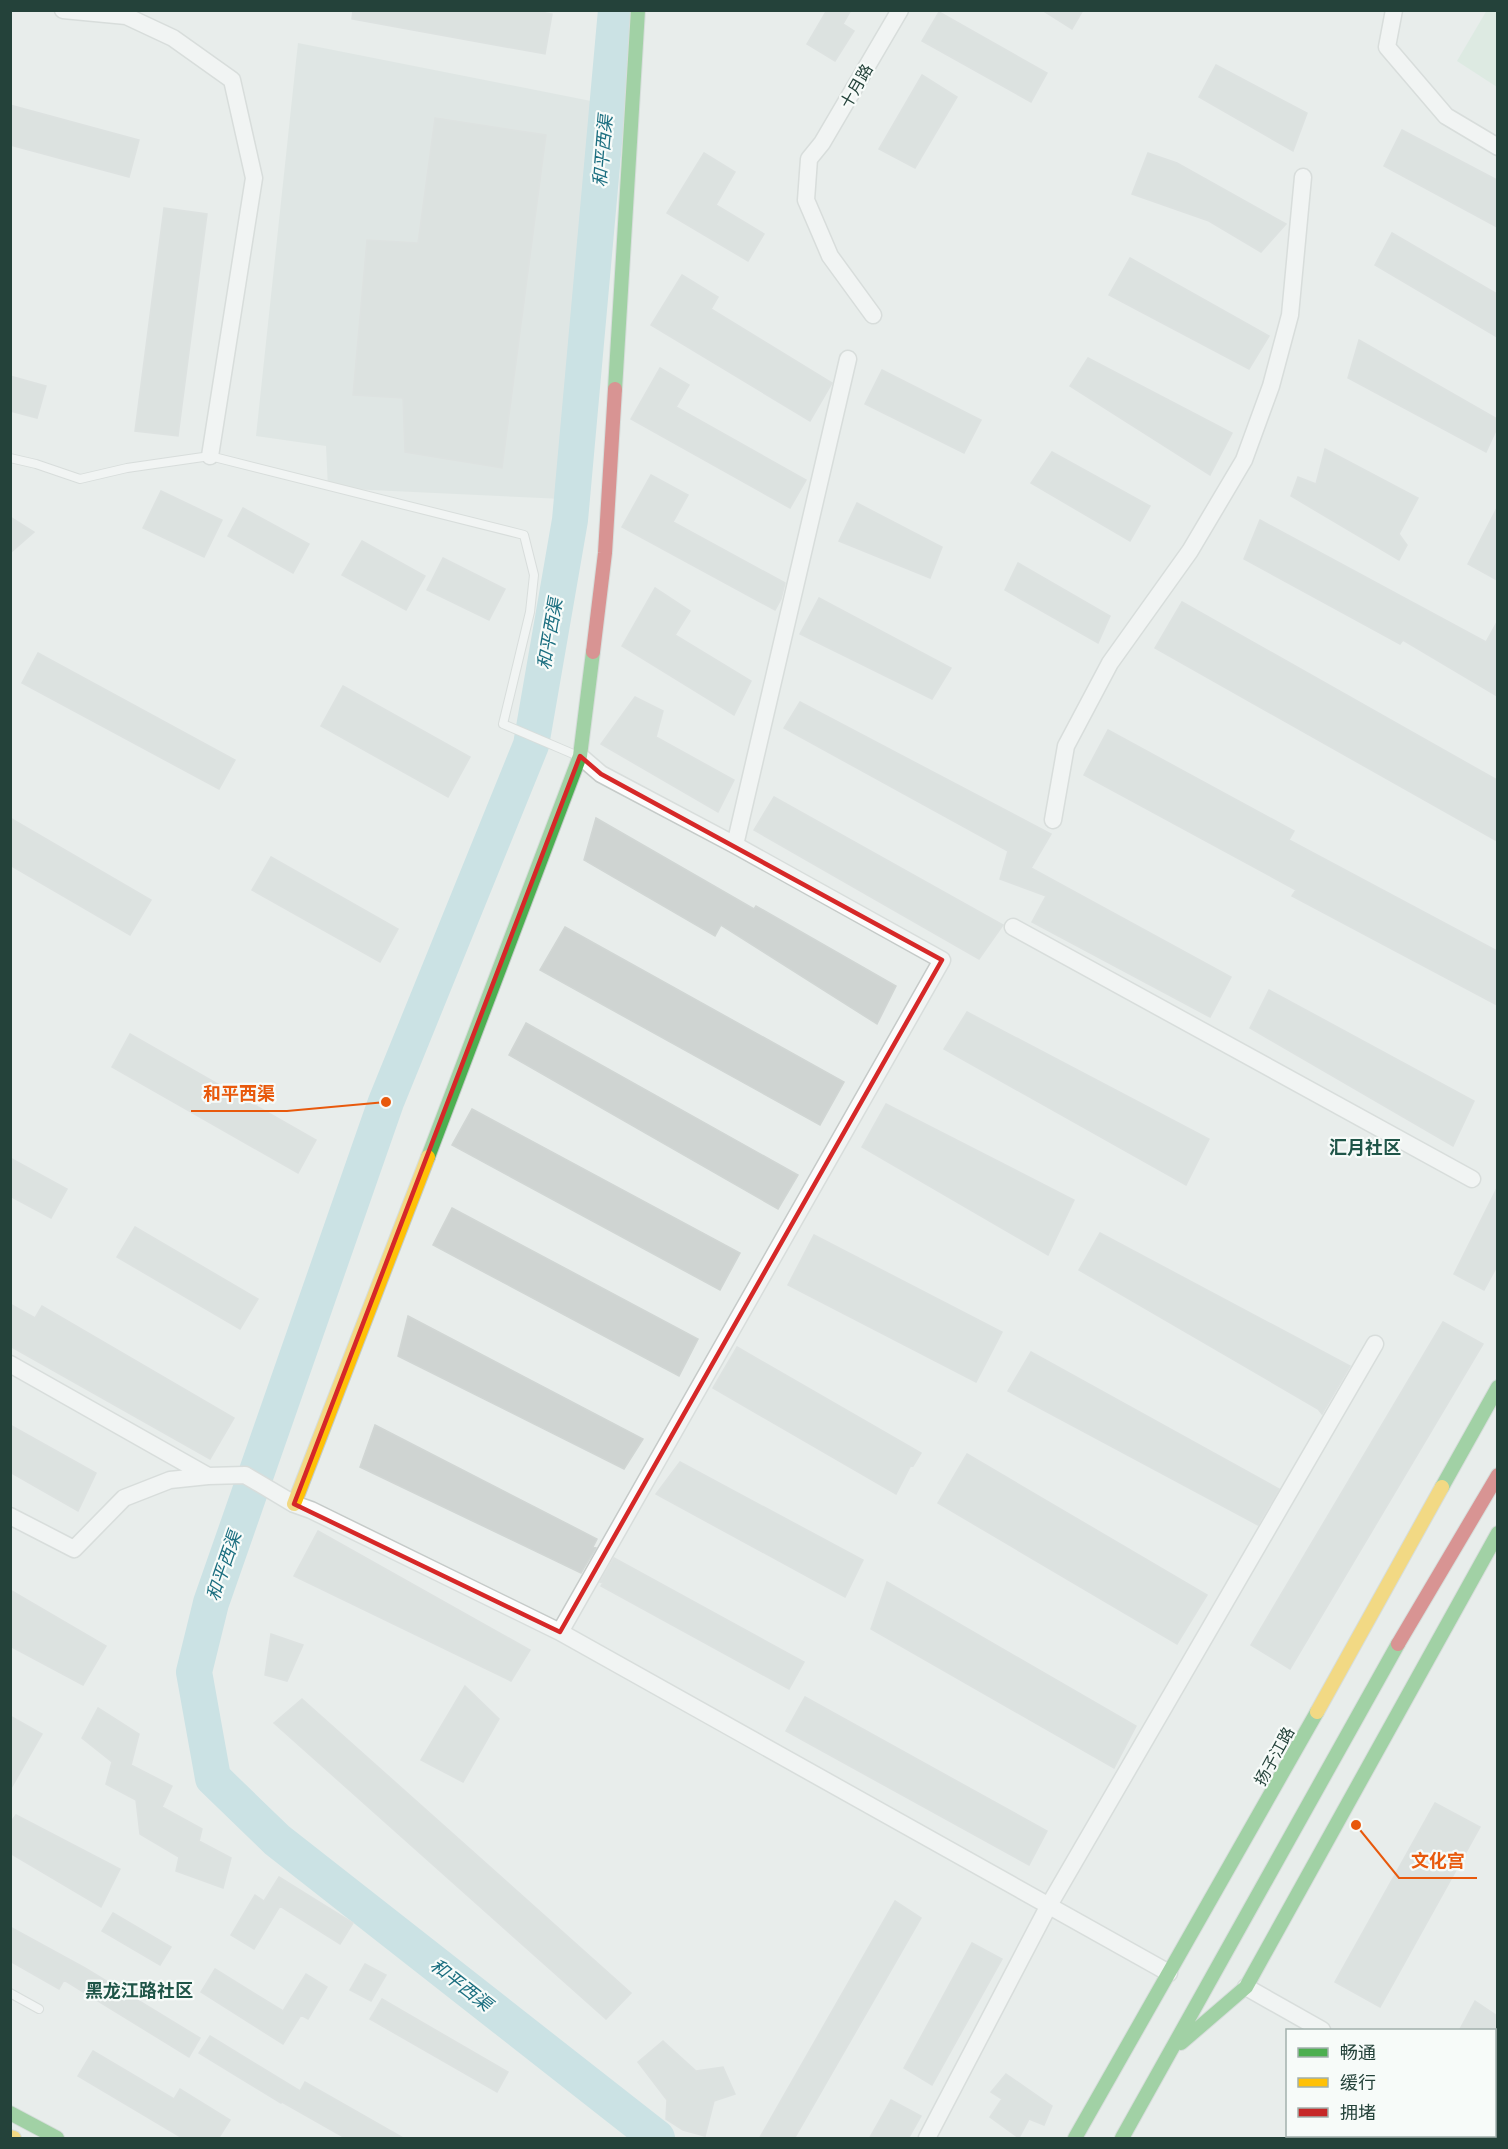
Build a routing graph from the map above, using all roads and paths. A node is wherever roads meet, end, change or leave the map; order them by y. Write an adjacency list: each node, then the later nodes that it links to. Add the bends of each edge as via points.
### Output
1 (63, 10): 9 (street, via 126,16 172,38 232,80 254,178)
2 (638, 10): 11 (main road, via 605,553)
3 (900, 10): 7 (street, 十月路, via 809,159 806,200 830,256)
4 (1394, 10): 5 (street, via 1387,47 1446,116)
5 (1497, 147)
6 (1303, 177): 12 (street, via 1290,315 1271,386 1244,460 1190,551 1105,673 1066,746)
7 (873, 315)
8 (848, 358): 13 (street)
9 (210, 456): 10 (lane, via 80,479); 11 (lane, via 524,535 534,575 530,612 503,724)
10 (10, 458)
11 (579, 756): 13 (street, via 601,774); 21 (main road, via 377,1294)
12 (1053, 820)
13 (735, 845): 24 (street, via 942,960)
14 (1013, 927): 15 (street)
15 (1472, 1179)
16 (1375, 1344): 25 (street)
17 (10, 1364): 20 (street)
18 (1496, 1395): 26 (main road, 扬子江路)
19 (1497, 1475): 31 (main road, via 1370,1692)
20 (208, 1476): 21 (street, via 245,1475); 22 (street, via 170,1480 124,1498 74,1549)
21 (293, 1503): 24 (street)
22 (10, 1516)
23 (1497, 1533): 27 (main road)
24 (560, 1632): 25 (street)
25 (1048, 1907): 26 (street); 34 (street)
26 (1169, 1973): 35 (main road, 扬子江路)
27 (1246, 1988): 30 (street); 31 (main road)
28 (10, 1993): 29 (lane)
29 (39, 2009)
30 (1318, 2029)
31 (1169, 2054): 36 (main road)
32 (10, 2114): 33 (main road)
33 (57, 2139)
34 (927, 2139)
35 (1075, 2139)
36 (1122, 2139)

